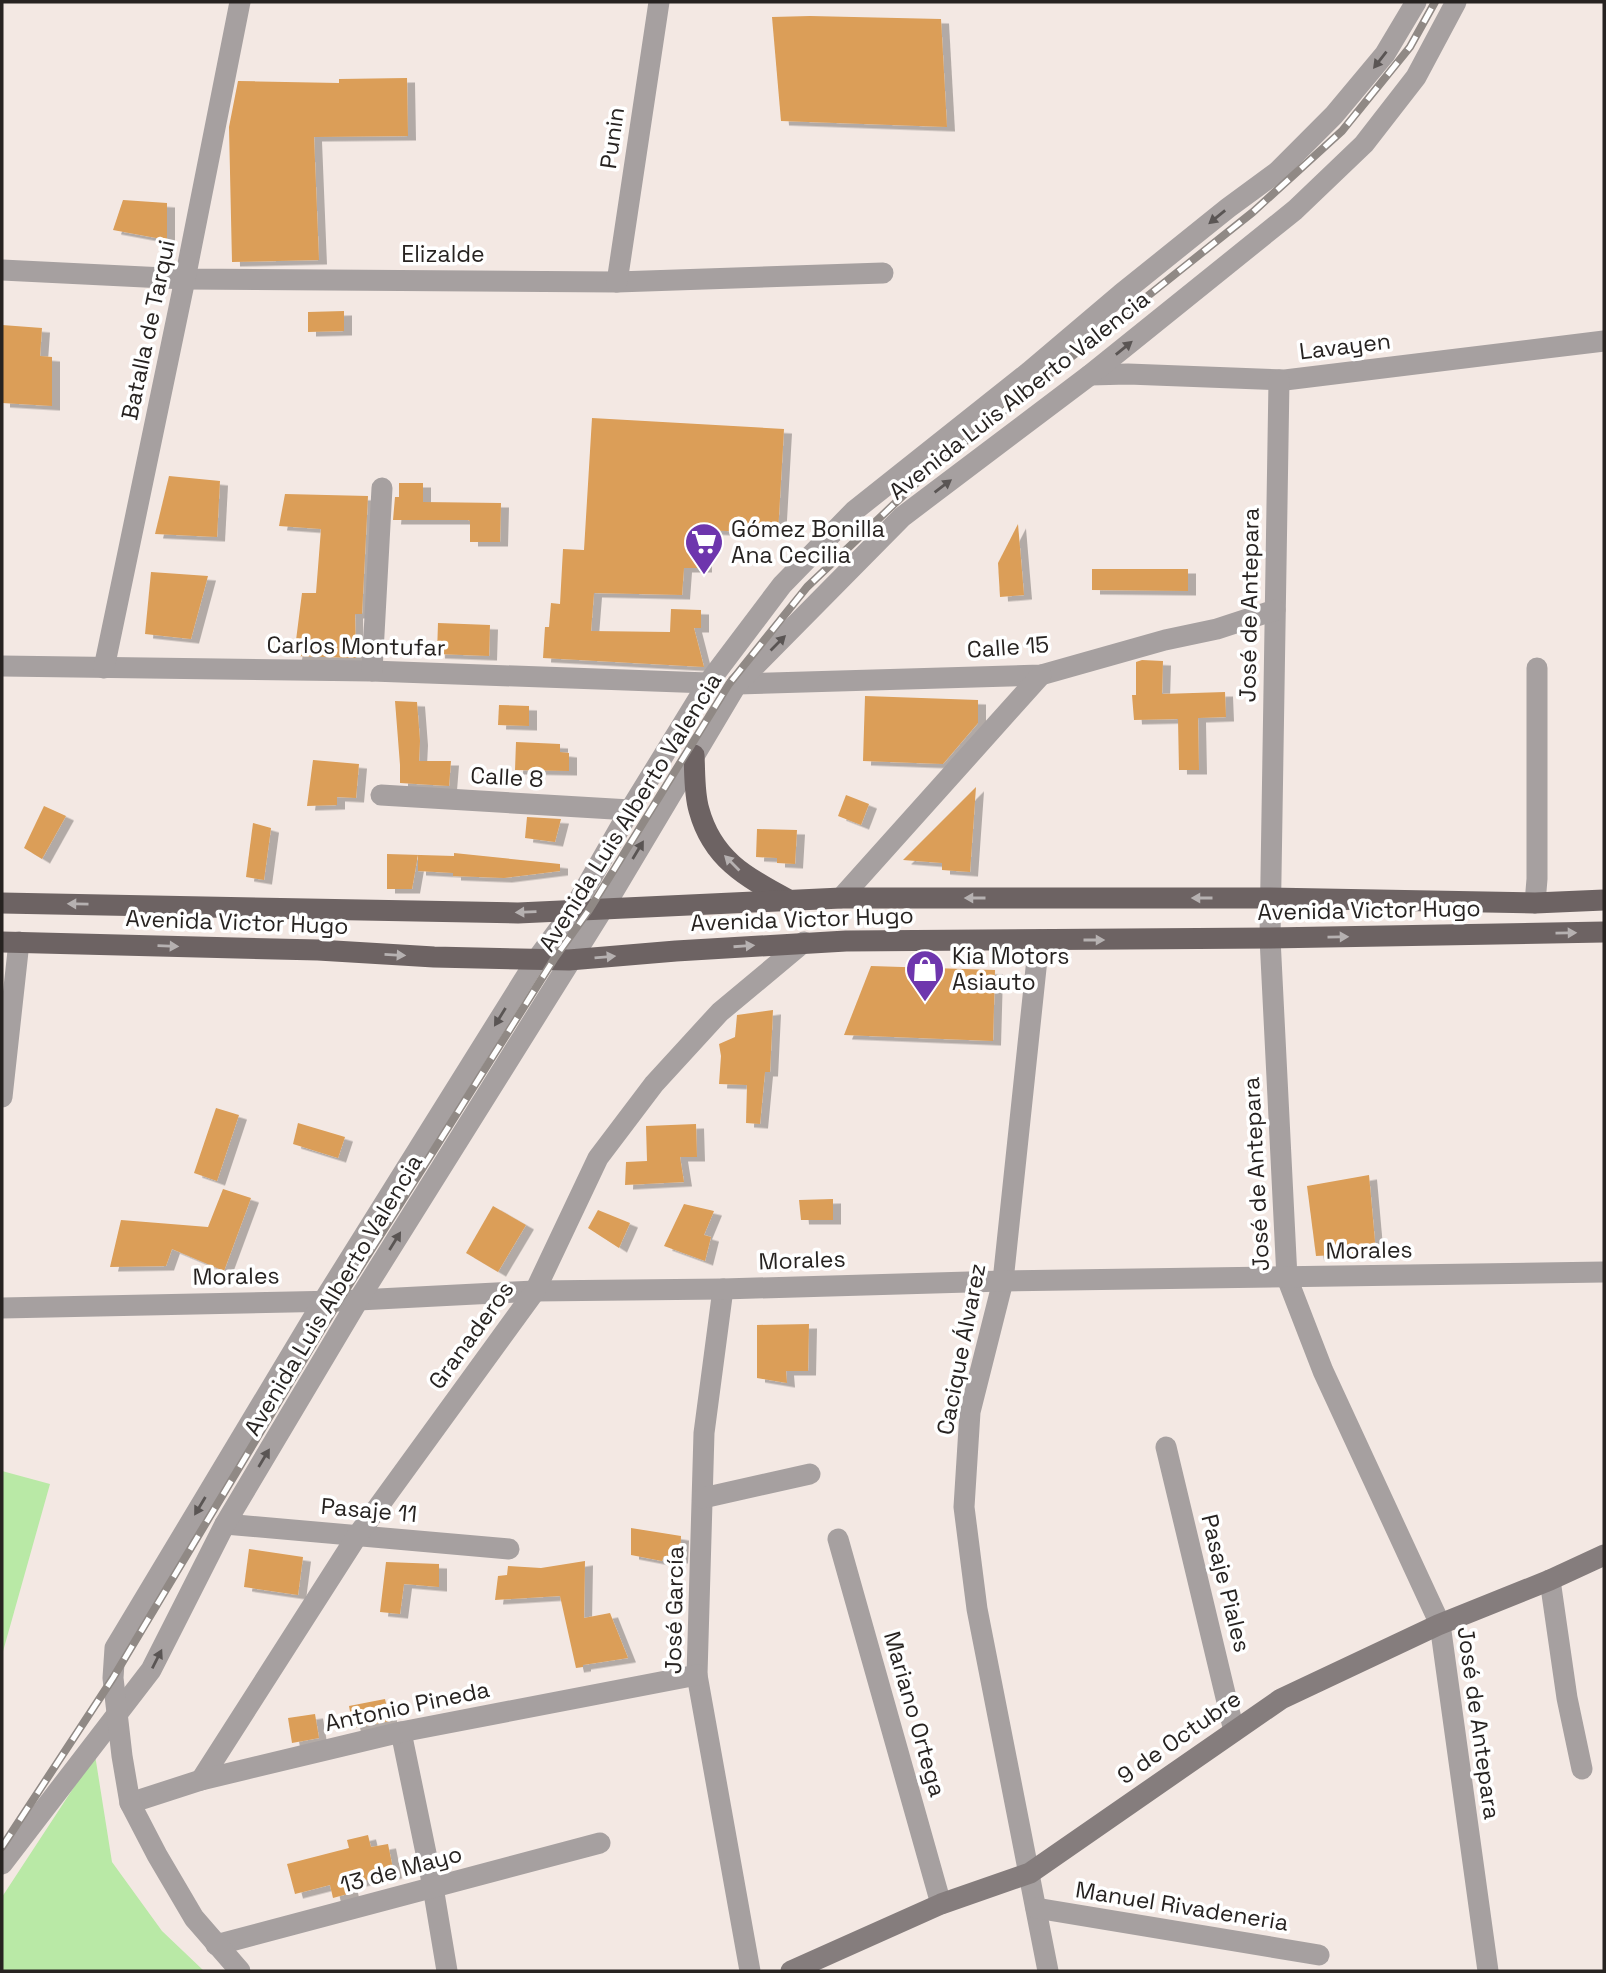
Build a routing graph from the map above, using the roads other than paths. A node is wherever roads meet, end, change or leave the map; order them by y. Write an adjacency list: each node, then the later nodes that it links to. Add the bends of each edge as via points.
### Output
1 (240, 2): 7 (street, Batalla de Tarqui)
2 (659, 2): 8 (street, Punin)
3 (1416, 2): 19 (street, Avenida Luis Alberto Valencia, one-way to 19, via 1385,54 1334,115 1277,172 855,511 782,585)
4 (1456, 2): 10 (street, Avenida Luis Alberto Valencia, one-way to 4, via 1295,210 1364,144 1416,77)
5 (2, 270): 7 (street, Elizalde)
6 (883, 272): 8 (street, Elizalde)
7 (185, 279): 8 (street, Elizalde); 15 (street, Batalla de Tarqui)
8 (617, 282)
9 (1604, 341): 11 (street, Lavayen)
10 (1090, 375): 11 (street, Lavayen); 20 (street, Avenida Luis Alberto Valencia, one-way to 10, via 902,517)
11 (1279, 380): 13 (street, José de Antepara)
12 (382, 488): 17 (street)
13 (1275, 610): 18 (street, Calle 15); 25 (street, José de Antepara)
14 (2, 666): 15 (street, Carlos Montufar)
15 (104, 668): 17 (street, Carlos Montufar)
16 (1537, 668): 29 (street)
17 (372, 671): 19 (street, Carlos Montufar)
18 (1041, 675): 20 (street, Calle 15); 24 (street)
19 (709, 683): 23 (street, Avenida Luis Alberto Valencia)
20 (737, 684): 21 (street, Avenida Luis Alberto Valencia)
21 (694, 755): 26 (main road, one-way to 21, via 752,881 707,835 698,807); 30 (street, Avenida Luis Alberto Valencia, one-way to 21)
22 (381, 795): 23 (street, Calle 8)
23 (630, 810): 31 (street, Avenida Luis Alberto Valencia)
24 (841, 898): 25 (main road, Avenida Victor Hugo, one-way to 24); 26 (main road, Avenida Victor Hugo)
25 (1270, 898): 29 (main road, Avenida Victor Hugo); 33 (street, José de Antepara)
26 (789, 900): 30 (main road, Avenida Victor Hugo)
27 (1604, 900): 29 (main road, Avenida Victor Hugo)
28 (2, 903): 31 (main road, Avenida Victor Hugo, one-way to 28, via 517,913)
29 (1535, 903)
30 (603, 909): 31 (main road, Avenida Victor Hugo); 38 (street, Avenida Luis Alberto Valencia)
31 (573, 910): 37 (street, Avenida Luis Alberto Valencia)
32 (1604, 932): 33 (main road, Avenida Victor Hugo, one-way to 32)
33 (1270, 938): 34 (main road, Avenida Victor Hugo, one-way to 33); 41 (street, José de Antepara)
34 (1039, 940): 36 (main road, Avenida Victor Hugo); 42 (street, Cacique Álvarez)
35 (10, 942): 37 (main road, Avenida Victor Hugo, one-way to 37); 39 (street)
36 (803, 942): 38 (main road, Avenida Victor Hugo, one-way to 36); 44 (street, Granaderos, via 720,1012 654,1084 598,1158)
37 (537, 959): 38 (main road, Avenida Victor Hugo); 46 (street, Avenida Luis Alberto Valencia, one-way to 46)
38 (569, 960): 45 (street, Avenida Luis Alberto Valencia, one-way to 38)
39 (2, 1097)
40 (1604, 1272): 41 (street, Morales)
41 (1287, 1278): 42 (street, Morales); 57 (street, José de Antepara, via 1323,1371)
42 (1003, 1281): 43 (street, Morales); 67 (street, Cacique Álvarez, via 971,1412 964,1507 977,1609)
43 (723, 1289): 44 (street, Morales); 50 (street, José García, via 704,1433)
44 (535, 1291): 45 (street, Morales); 52 (street, Granaderos)
45 (359, 1299): 46 (street, Morales); 51 (street, Avenida Luis Alberto Valencia, one-way to 45)
46 (324, 1300): 47 (street, Morales); 59 (street, Avenida Luis Alberto Valencia, one-way to 59, via 115,1648)
47 (2, 1308)
48 (1166, 1447): 60 (street, Pasaje Piales)
49 (810, 1474): 50 (street)
50 (703, 1498): 58 (street, José García)
51 (225, 1524): 52 (street, Pasaje 11); 59 (street, Avenida Luis Alberto Valencia, one-way to 51, via 151,1670)
52 (357, 1536): 54 (street, Pasaje 11); 63 (street, Granaderos)
53 (838, 1539): 69 (street, Mariano Ortega)
54 (509, 1549)
55 (1604, 1555): 56 (street, 9 de Octubre)
56 (1550, 1580): 57 (street, 9 de Octubre); 62 (street)
57 (1440, 1624): 60 (street, 9 de Octubre, via 1281,1699); 78 (street, José de Antepara)
58 (697, 1675): 61 (street, Antonio Pineda); 75 (street, José García)
59 (117, 1714): 64 (street); 66 (street, Avenida Luis Alberto Valencia)
60 (1234, 1731): 67 (street, 9 de Octubre)
61 (401, 1732): 63 (street, Antonio Pineda); 68 (street)
62 (1582, 1769)
63 (201, 1780): 64 (street, Antonio Pineda)
64 (130, 1803): 71 (street, via 194,1918)
65 (600, 1843): 68 (street, 13 de Mayo)
66 (2, 1864)
67 (1030, 1873): 69 (street, 9 de Octubre); 70 (street, Cacique Álvarez)
68 (433, 1887): 71 (street, 13 de Mayo); 74 (street)
69 (941, 1904): 76 (street, 9 de Octubre)
70 (1036, 1908): 72 (street, Manuel Rivadeneria); 77 (street, Cacique Álvarez)
71 (216, 1945): 73 (street)
72 (1319, 1955)
73 (240, 1971)
74 (447, 1971)
75 (750, 1971)
76 (791, 1971)
77 (1048, 1971)
78 (1488, 1971)

